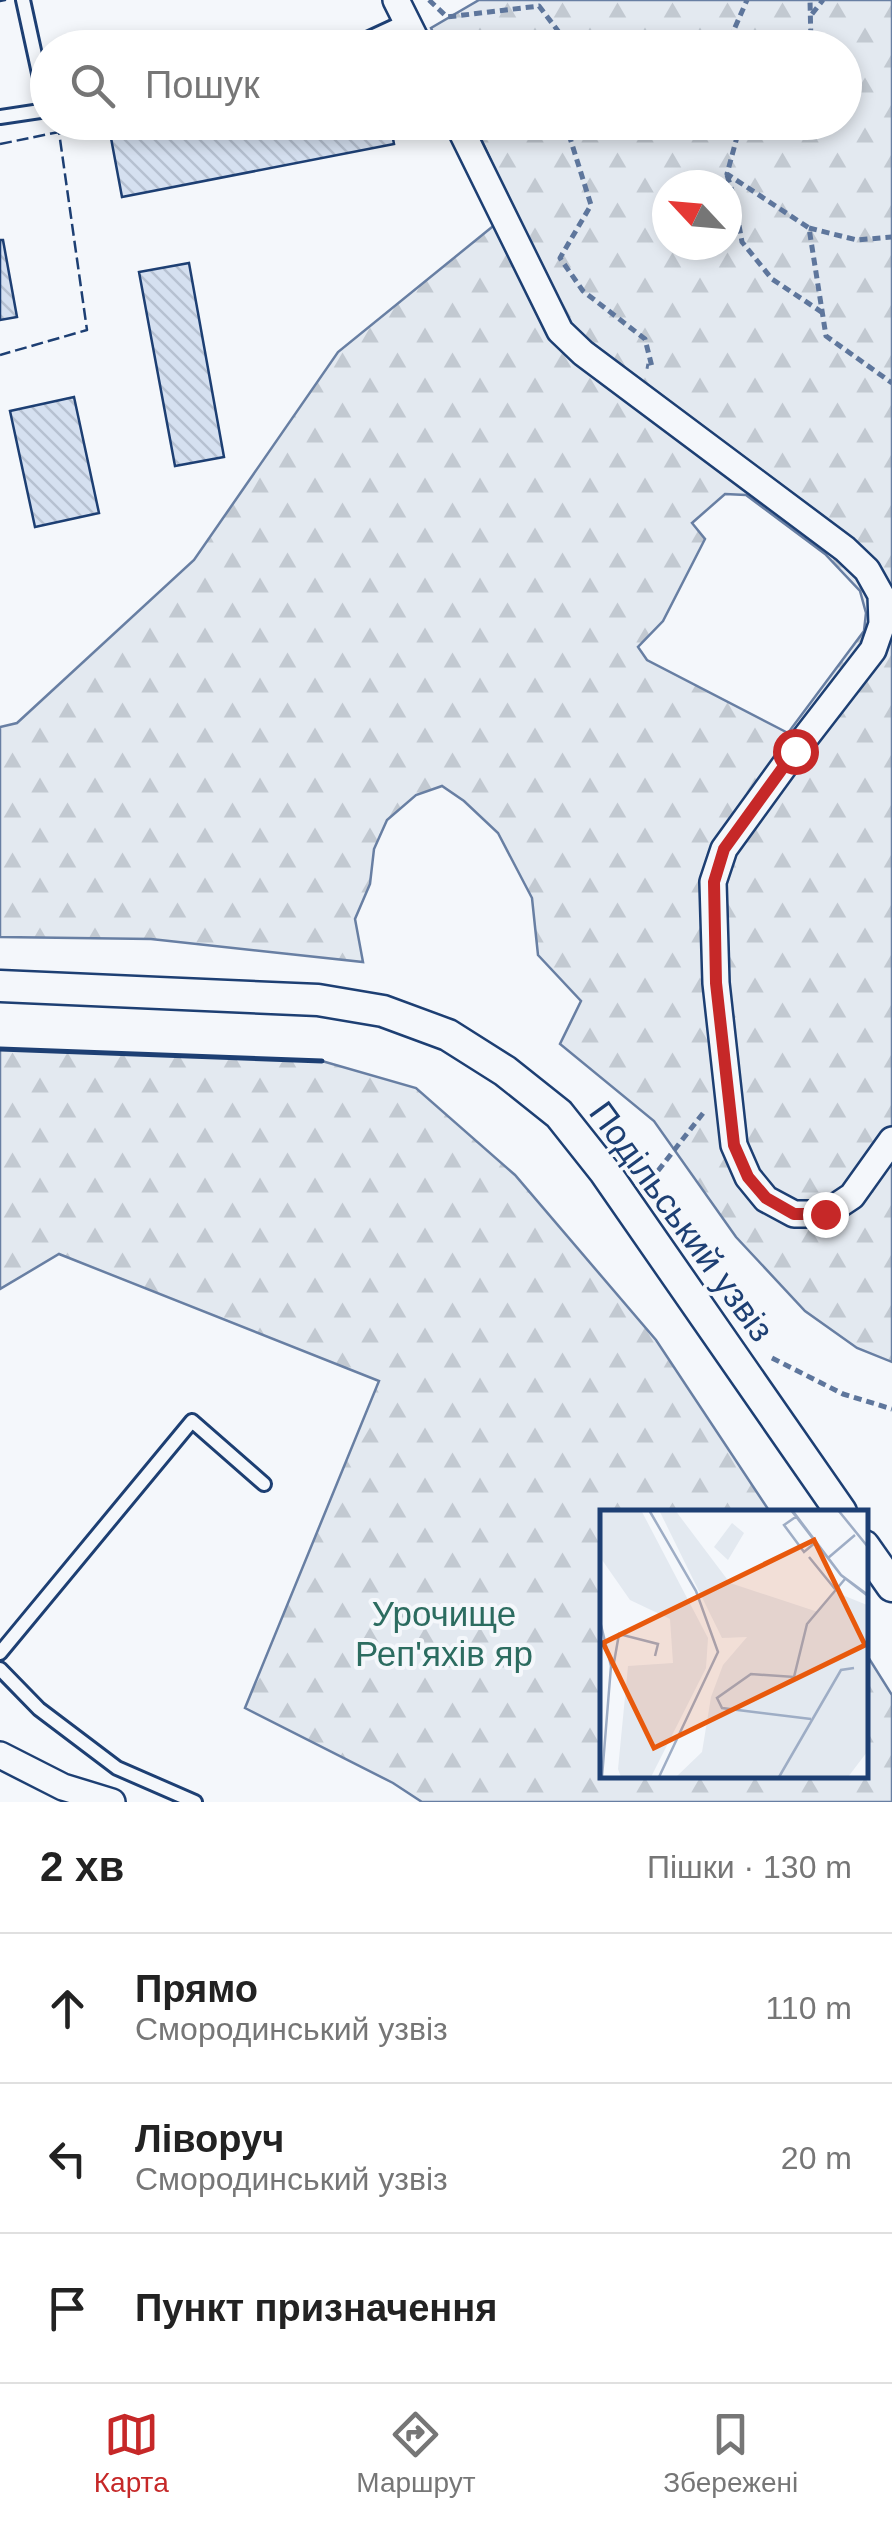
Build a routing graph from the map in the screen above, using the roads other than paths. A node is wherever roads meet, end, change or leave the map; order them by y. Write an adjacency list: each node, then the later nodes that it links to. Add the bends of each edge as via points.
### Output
1 (23, 0): 4 (lane)
2 (401, 10): 3 (lane)
3 (376, 30)
4 (30, 32)
5 (30, 113): 6 (lane)
6 (0, 117)
7 (466, 140): 9 (street, via 560,330 846,549 881,595 882,624 873,650 724,849 714,882 716,983 734,1145 766,1198 794,1214 825,1214 852,1196)
8 (0, 986): 11 (street, Подільський узвіз, via 318,1000 383,1011 448,1035 505,1070 559,1114 606,1172)
9 (892, 1140)
10 (264, 1484): 14 (lane, via 192,1421)
11 (840, 1510)
12 (867, 1550): 13 (street)
13 (892, 1586)
14 (0, 1652)
15 (0, 1669): 18 (lane, via 39,1710 116,1768)
16 (0, 1756): 17 (street, via 62,1787)
17 (112, 1802)
18 (195, 1802)

